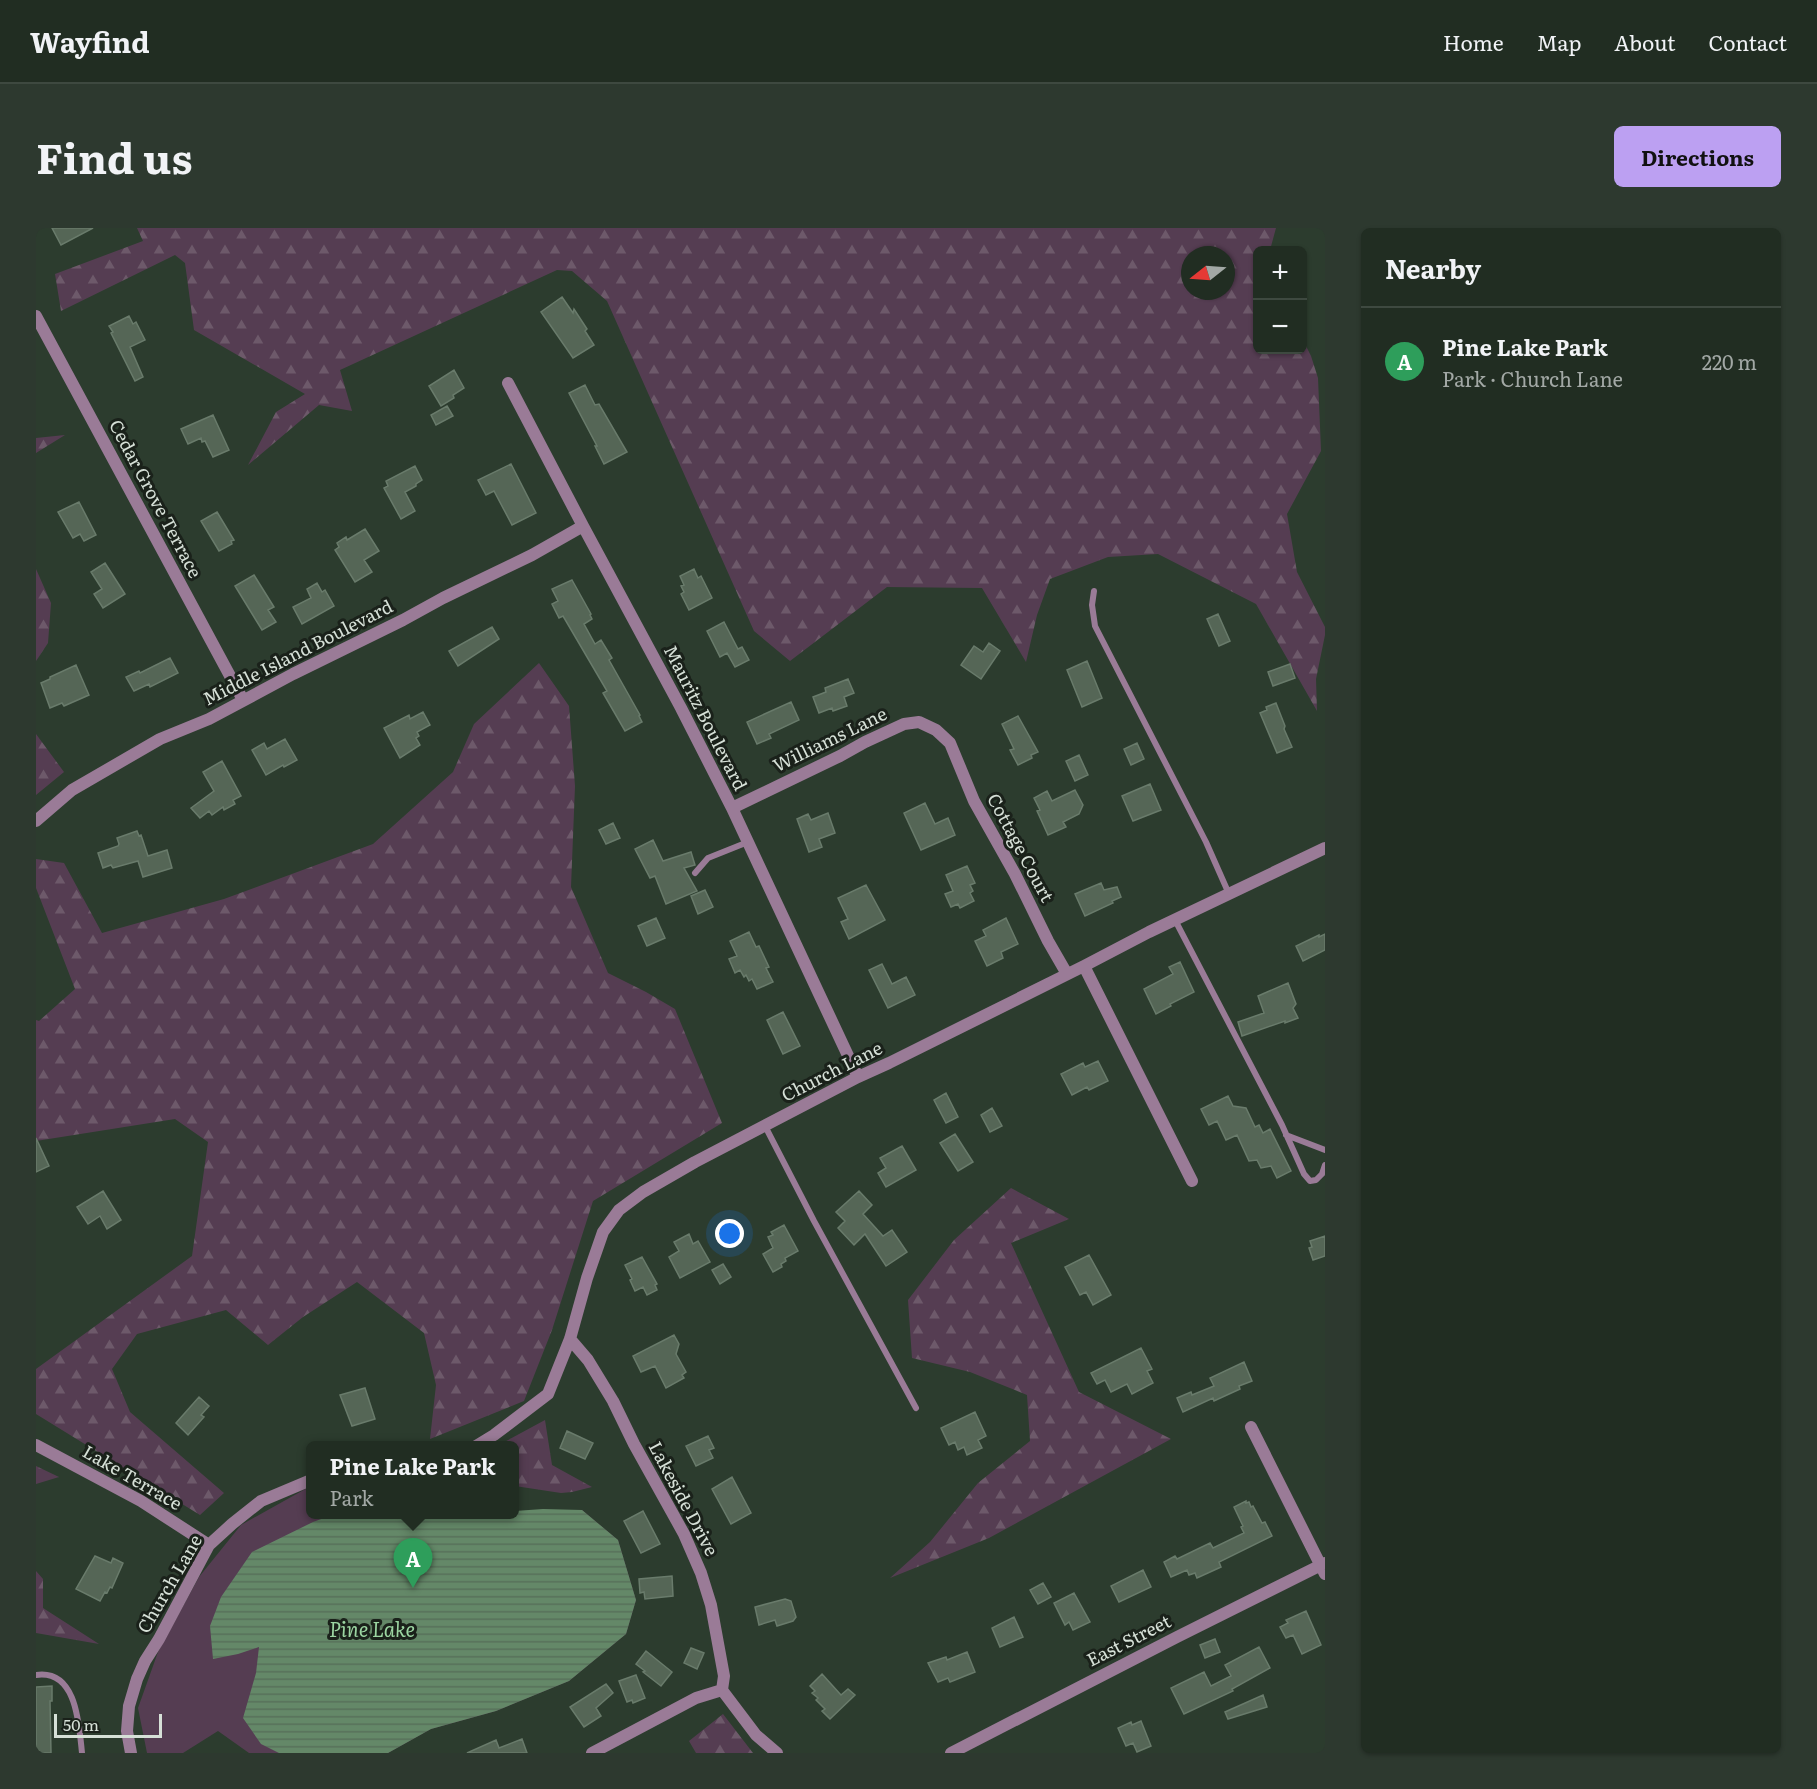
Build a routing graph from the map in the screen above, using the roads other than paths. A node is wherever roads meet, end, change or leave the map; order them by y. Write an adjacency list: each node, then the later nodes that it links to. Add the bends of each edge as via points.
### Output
1 (36, 316): 5 (street, Cedar Grove Terrace)
2 (508, 383): 3 (street, Mauritz Boulevard)
3 (583, 526): 5 (street, Middle Island Boulevard); 7 (street, Mauritz Boulevard)
4 (1094, 591): 12 (lane, via 1095,626)
5 (243, 700): 8 (street, Middle Island Boulevard, via 160,740 72,790)
6 (944, 738): 7 (street, Williams Lane, via 919,722 904,724); 15 (street, Cottage Court, via 950,743 974,801)
7 (732, 808): 9 (street, Mauritz Boulevard)
8 (36, 821)
9 (748, 842): 11 (lane, via 708,858); 16 (street, Mauritz Boulevard)
10 (1325, 849): 12 (street, Church Lane)
11 (695, 873)
12 (1229, 894): 13 (street, Church Lane)
13 (1175, 919): 14 (street, Church Lane); 18 (lane)
14 (1084, 966): 15 (street, Church Lane); 21 (street)
15 (1067, 974): 16 (street, Church Lane)
16 (858, 1077): 17 (street, Church Lane)
17 (765, 1126): 22 (street, Church Lane, via 695,1162 619,1210 603,1232); 23 (lane)
18 (1286, 1135): 19 (lane); 20 (lane, via 1310,1181 1322,1174)
19 (1325, 1150)
20 (1325, 1165)
21 (1192, 1181)
22 (570, 1339): 25 (street, Church Lane, via 548,1394); 31 (street, Lakeside Drive, via 613,1401 701,1573 724,1676)
23 (916, 1408)
24 (1251, 1427): 29 (street)
25 (484, 1441)
26 (36, 1445): 28 (street, Lake Terrace, via 141,1501)
27 (306, 1482): 28 (street, Church Lane, via 261,1501)
28 (209, 1545): 33 (street, Church Lane, via 134,1686 127,1731)
29 (1324, 1567): 36 (street, East Street)
30 (36, 1674): 32 (lane, via 62,1680 76,1710)
31 (722, 1690): 34 (street, via 696,1698); 35 (street, via 756,1735)
32 (82, 1753)
33 (131, 1753)
34 (592, 1753)
35 (777, 1753)
36 (951, 1753)

